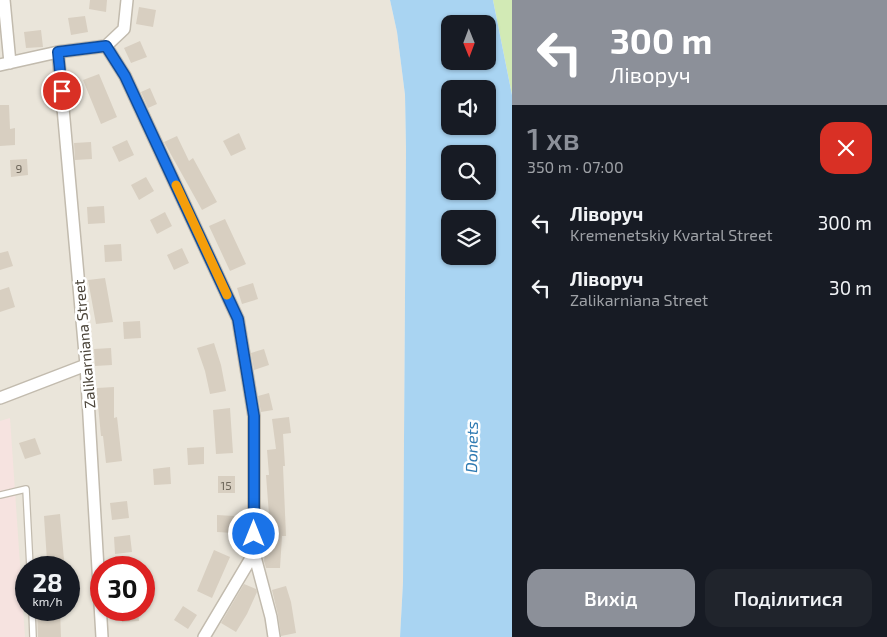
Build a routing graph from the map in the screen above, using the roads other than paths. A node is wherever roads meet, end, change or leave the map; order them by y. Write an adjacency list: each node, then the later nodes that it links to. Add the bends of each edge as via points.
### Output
1 (4, 0): 5 (street)
2 (127, 0): 3 (street, via 124,28)
3 (106, 46): 4 (street); 9 (street, via 125,76 238,319 254,416)
4 (58, 52): 5 (street); 6 (street, Zalikarniana Street)
5 (5, 64)
6 (86, 365): 7 (street); 13 (street, Zalikarniana Street)
7 (0, 398)
8 (0, 495): 10 (lane, via 26,489)
9 (254, 553): 14 (street); 15 (street)
10 (29, 556)
11 (32, 621): 12 (lane)
12 (33, 637)
13 (102, 637)
14 (204, 637)
15 (274, 637)

